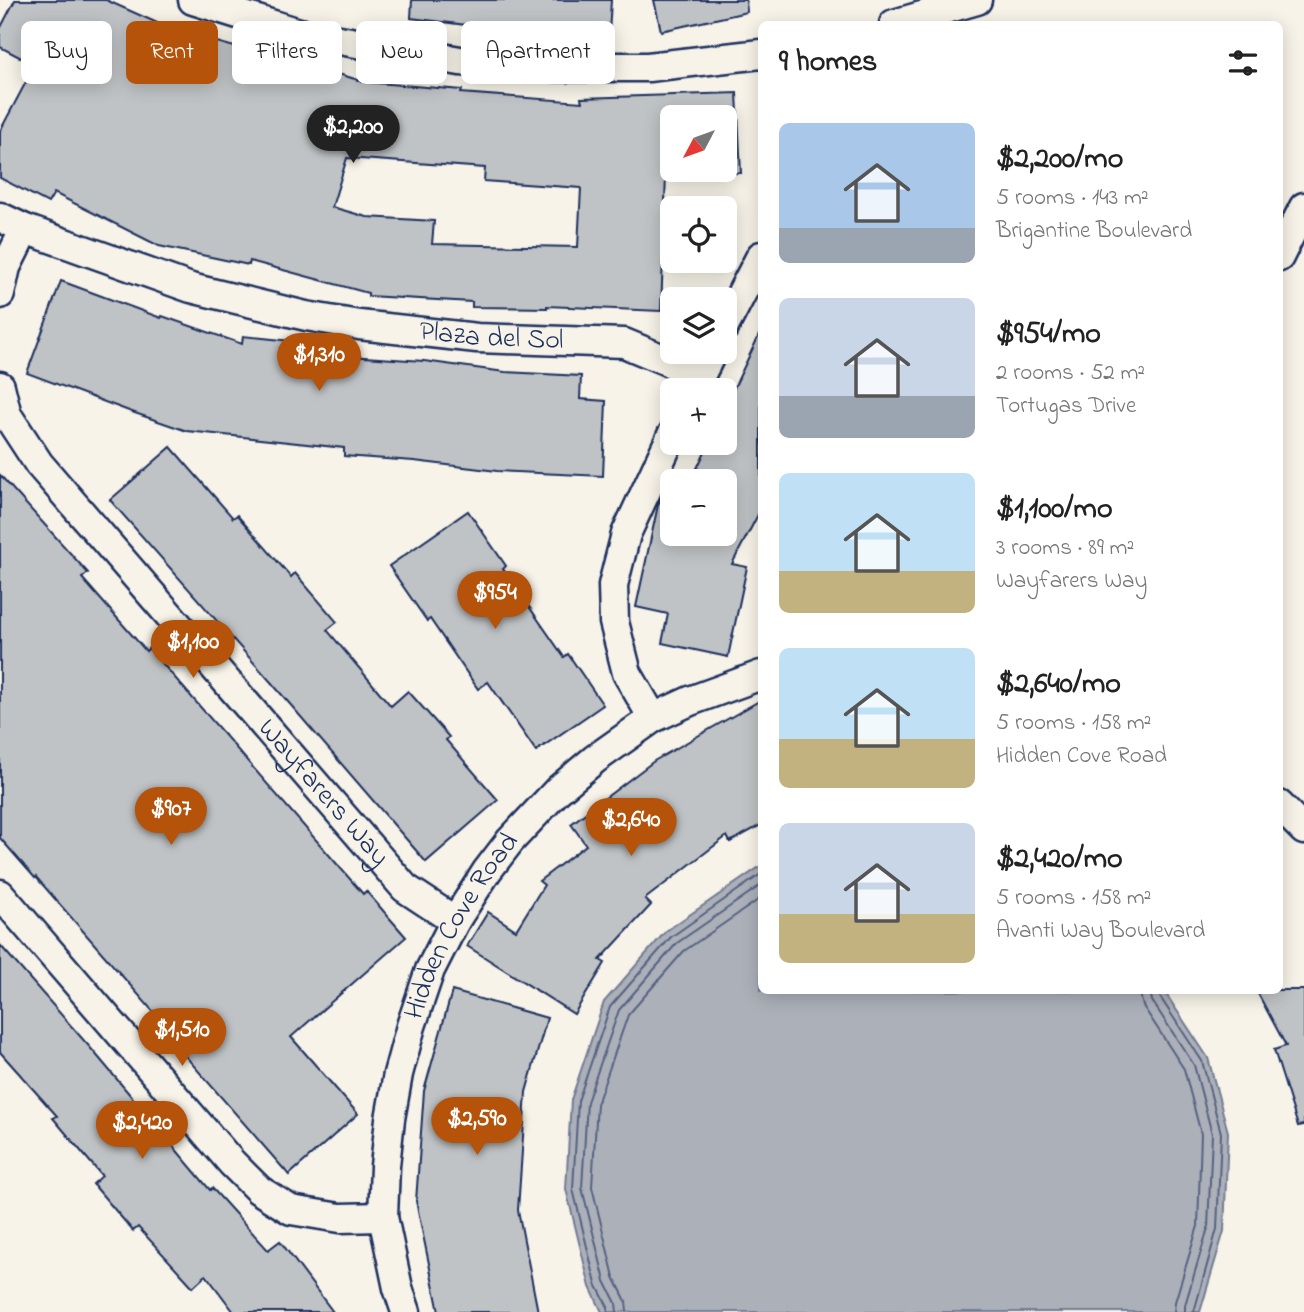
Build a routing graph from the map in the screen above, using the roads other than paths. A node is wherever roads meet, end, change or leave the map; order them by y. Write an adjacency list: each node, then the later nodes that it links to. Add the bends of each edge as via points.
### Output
1 (193, 0): 4 (street, via 299,33 460,61 648,67)
2 (977, 0): 3 (street)
3 (904, 21)
4 (758, 54)
5 (1304, 206): 8 (street)
6 (0, 217): 7 (street, Plaza del Sol)
7 (25, 229): 10 (street, via 6,267); 12 (street, Plaza del Sol, via 191,288 306,316 477,338 624,343)
8 (1283, 249)
9 (758, 262): 11 (street)
10 (0, 294)
11 (737, 302)
12 (701, 373)
13 (0, 386): 20 (street, Wayfarers Way, via 8,415 39,464 405,888)
14 (663, 455): 16 (street, via 626,534 613,585 614,622 628,673)
15 (758, 676): 16 (street, Hidden Cove Road)
16 (653, 718): 20 (street, Hidden Cove Road, via 558,790 510,841)
17 (1283, 809): 18 (street)
18 (1304, 830)
19 (0, 894): 21 (street, via 259,1190 291,1210 340,1218)
20 (455, 921): 21 (street, Hidden Cove Road, via 430,970 398,1074)
21 (383, 1217): 22 (street, Hidden Cove Road)
22 (406, 1312)

